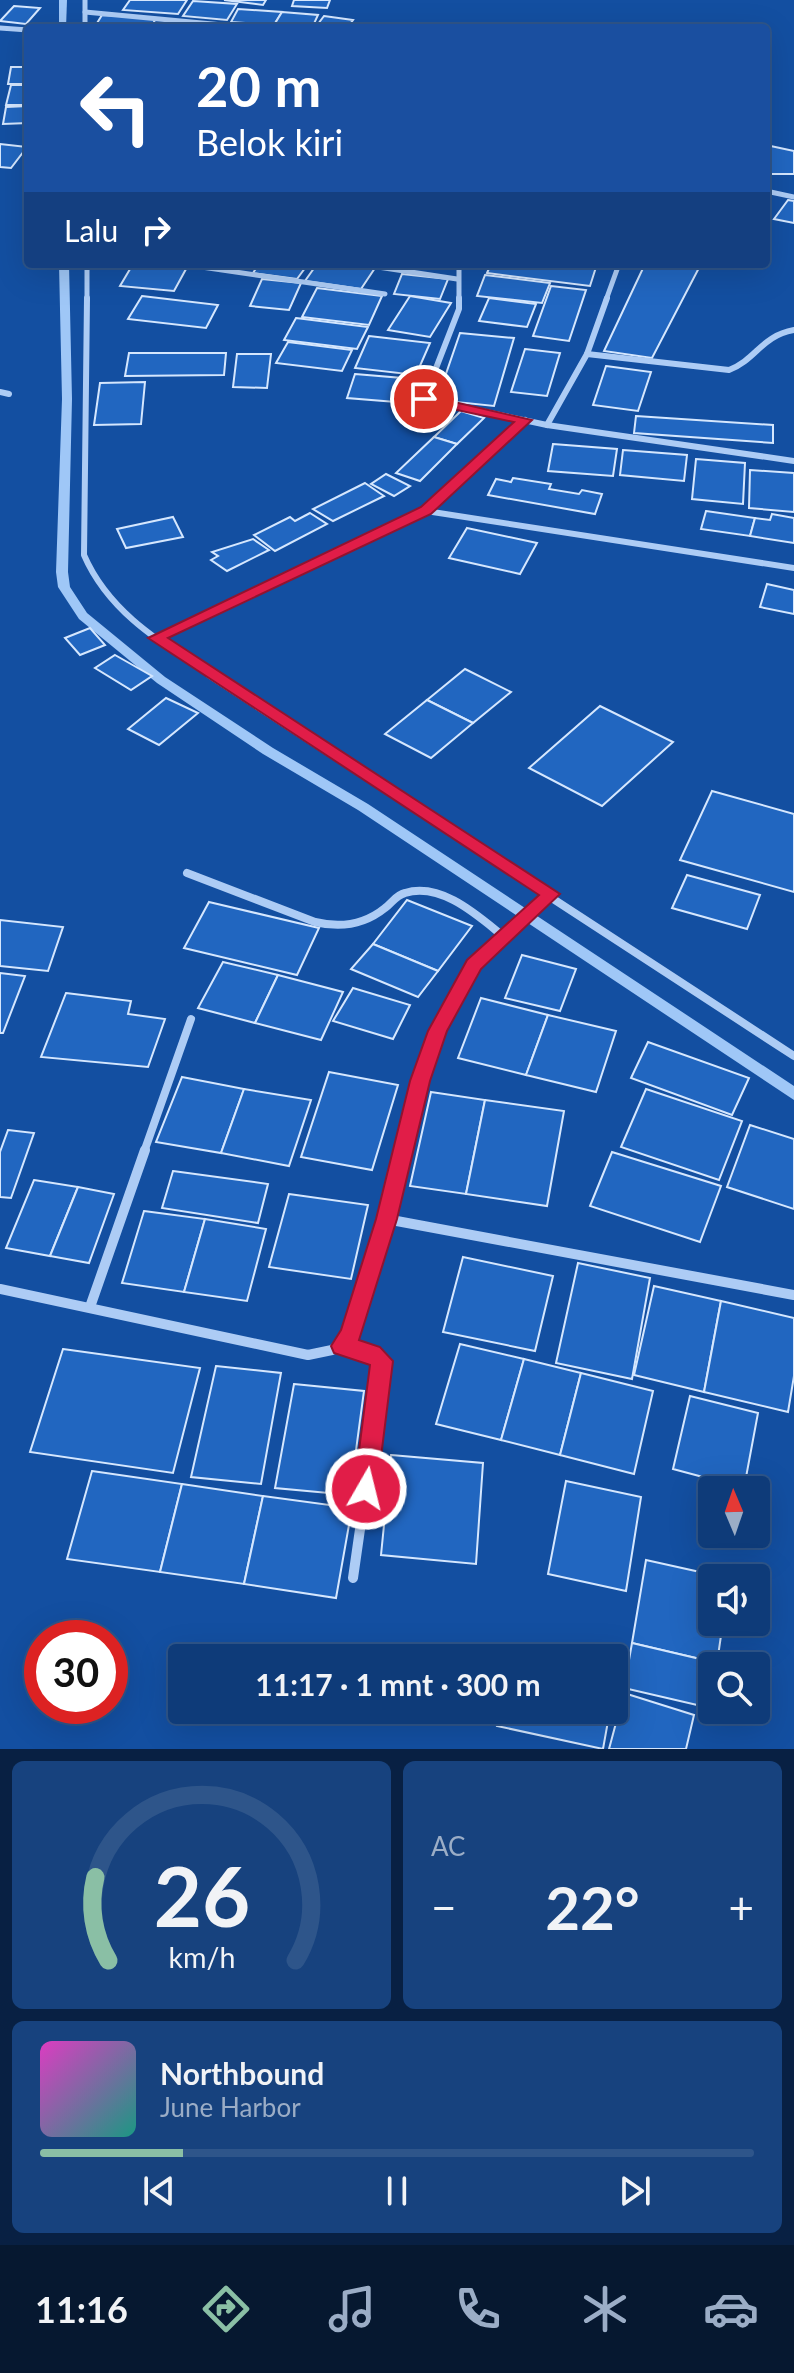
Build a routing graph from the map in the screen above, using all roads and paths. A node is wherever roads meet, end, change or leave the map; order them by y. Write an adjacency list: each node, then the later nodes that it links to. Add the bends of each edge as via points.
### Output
1 (85, 0): 2 (street)
2 (85, 12): 3 (street); 4 (street)
3 (85, 24)
4 (212, 24)
5 (0, 28): 6 (street)
6 (24, 30)
7 (770, 192): 8 (street)
8 (794, 197)
9 (87, 268): 25 (street, via 84,555 99,588)
10 (208, 268): 15 (street)
11 (384, 268): 14 (street)
12 (458, 268): 14 (street)
13 (618, 268): 17 (street)
14 (457, 279): 20 (street, via 459,309 424,399)
15 (385, 294)
16 (794, 330): 17 (street, via 771,334 747,361 729,370)
17 (587, 354): 21 (street)
18 (0, 392): 19 (street)
19 (9, 394)
20 (525, 420): 21 (street); 23 (street)
21 (547, 425): 22 (street)
22 (794, 461)
23 (426, 511): 24 (street); 25 (street)
24 (794, 568)
25 (156, 638): 27 (street)
26 (187, 873): 28 (street, via 334,926 360,923 402,893 418,891 465,907)
27 (551, 894): 28 (street); 30 (street)
28 (503, 936): 31 (street, via 474,965 437,1031)
29 (191, 1019): 34 (street)
30 (794, 1056)
31 (386, 1219): 33 (street); 35 (street, via 351,1334)
32 (0, 1289): 34 (street)
33 (794, 1295)
34 (90, 1307): 35 (street, via 308,1355 328,1354)
35 (342, 1346): 36 (street, via 372,1354 383,1369)
36 (353, 1578)

